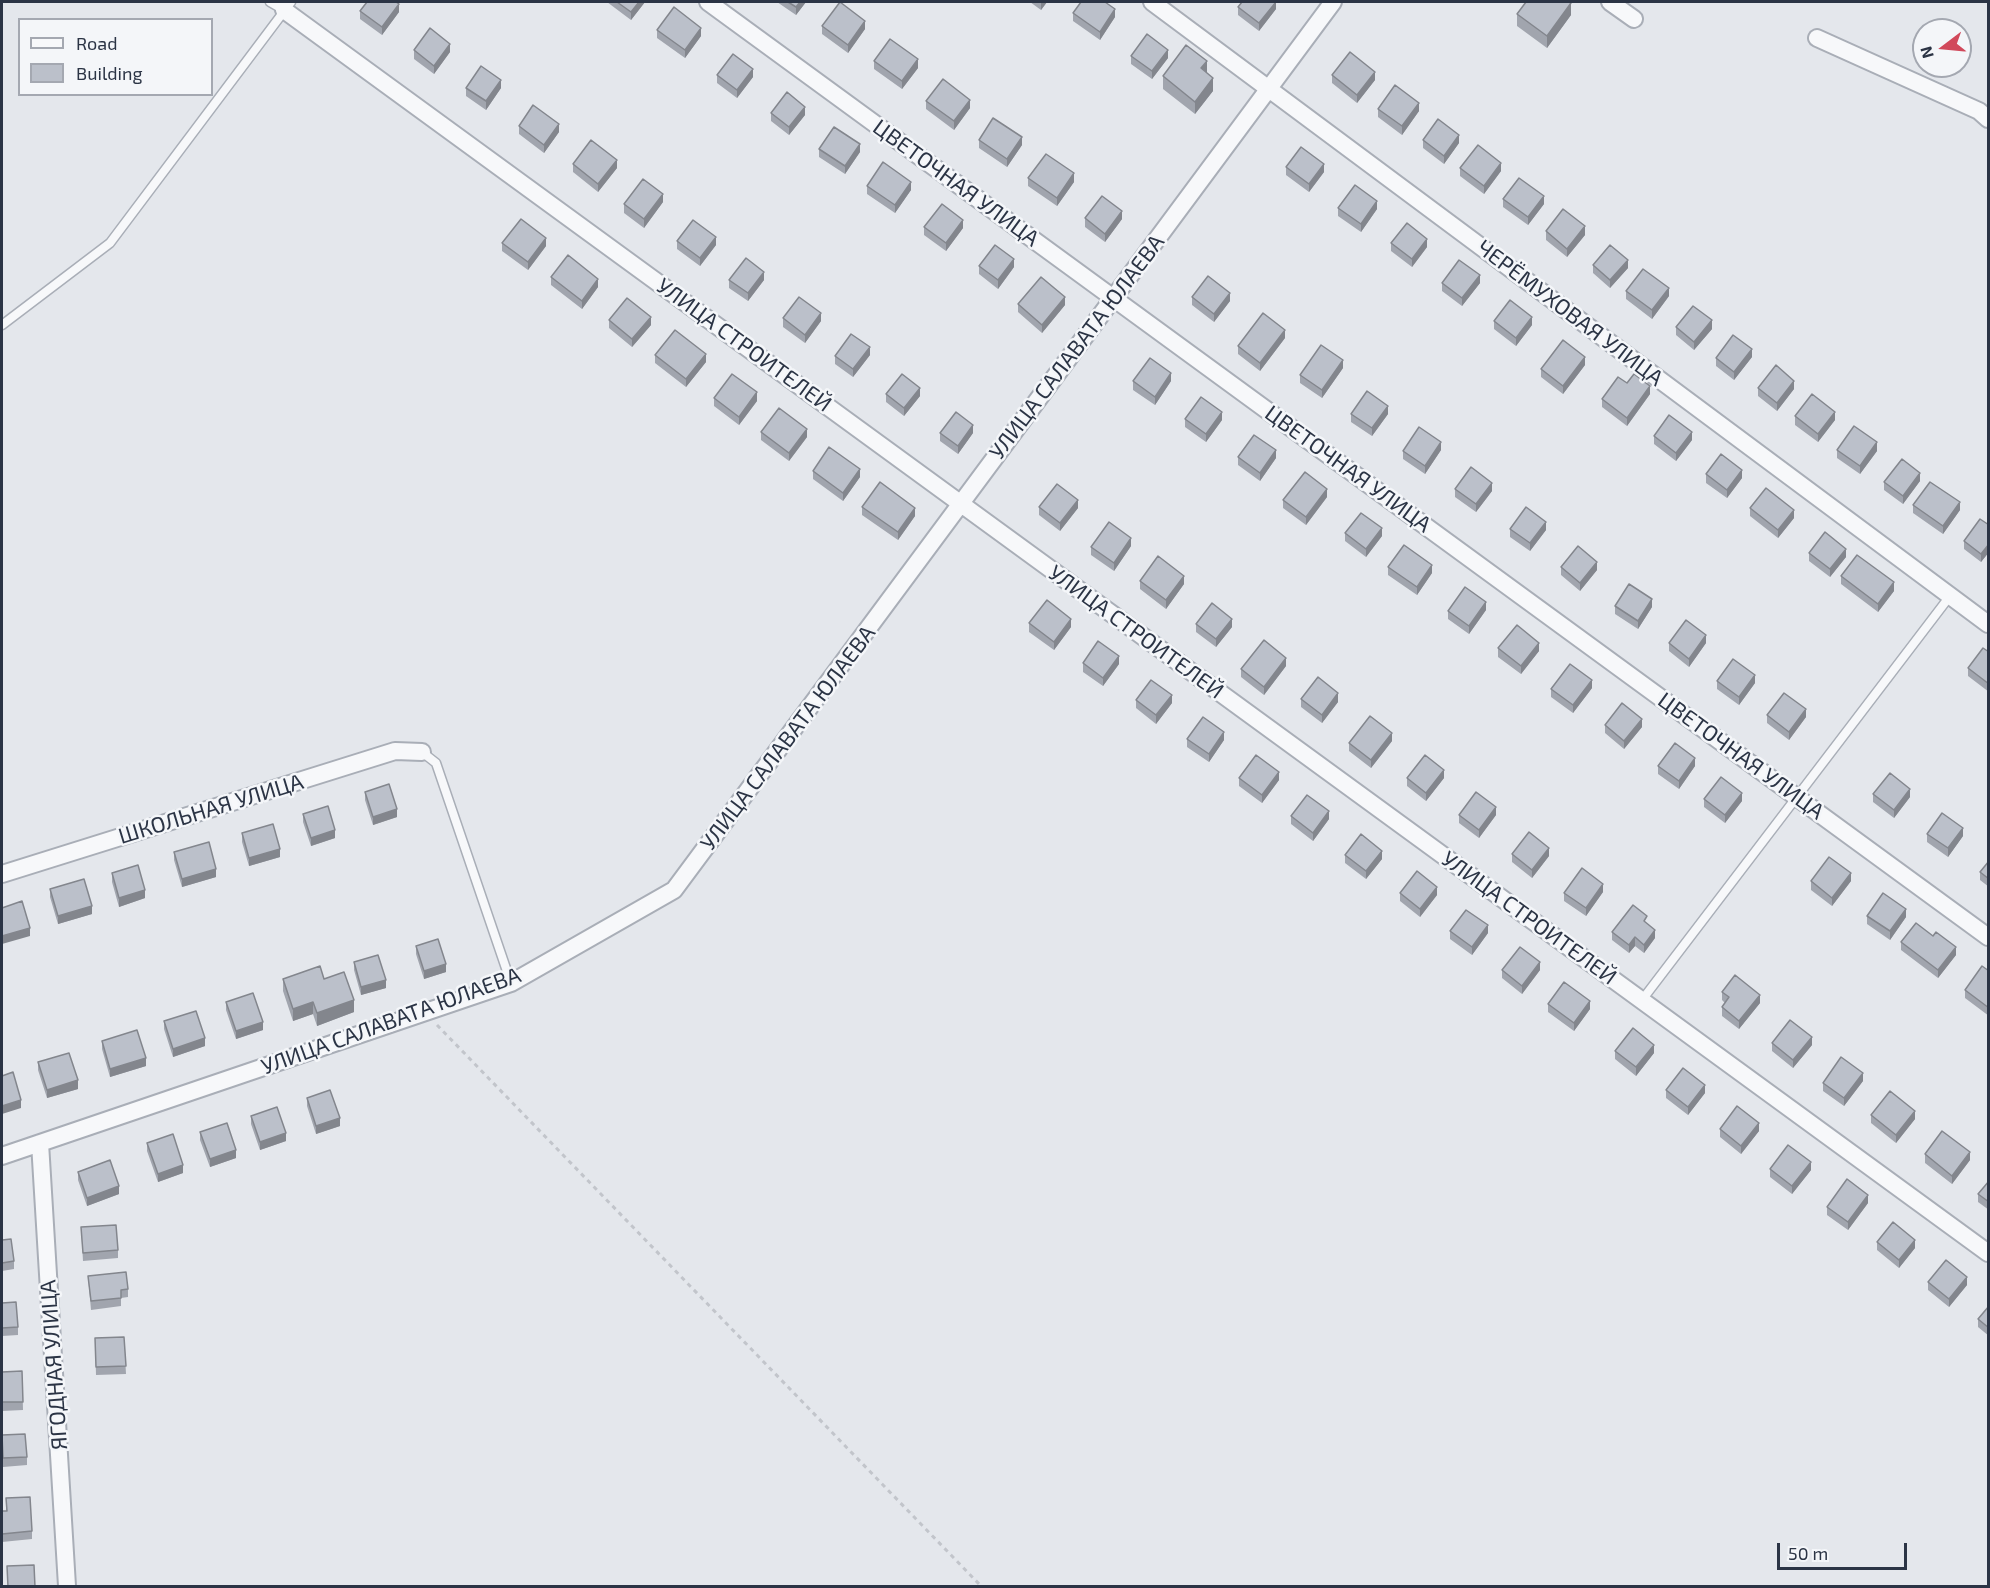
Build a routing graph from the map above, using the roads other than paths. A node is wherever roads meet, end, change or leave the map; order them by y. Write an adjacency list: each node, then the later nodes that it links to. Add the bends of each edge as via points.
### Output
1 (708, 2): 10 (street, ЦВЕТОЧНАЯ УЛИЦА)
2 (1152, 2): 8 (street, ЧЕРЁМУХОВАЯ УЛИЦА)
3 (1333, 2): 8 (street, УЛИЦА САЛАВАТА ЮЛАЕВА)
4 (1610, 2): 6 (street)
5 (282, 4): 11 (lane, via 110,243); 12 (street, УЛИЦА СТРОИТЕЛЕЙ)
6 (1634, 19)
7 (1817, 38): 9 (street)
8 (1268, 88): 10 (street, УЛИЦА САЛАВАТА ЮЛАЕВА); 13 (street, ЧЕРЁМУХОВАЯ УЛИЦА)
9 (1989, 119)
10 (1113, 297): 12 (street, УЛИЦА САЛАВАТА ЮЛАЕВА); 16 (street, ЦВЕТОЧНАЯ УЛИЦА)
11 (2, 325)
12 (961, 504): 19 (street, УЛИЦА САЛАВАТА ЮЛАЕВА, via 674,890); 20 (street, УЛИЦА СТРОИТЕЛЕЙ)
13 (1950, 596): 14 (street, ЧЕРЁМУХОВАЯ УЛИЦА); 16 (lane)
14 (1989, 624)
15 (422, 752): 17 (street, ШКОЛЬНАЯ УЛИЦА, via 396,751); 19 (lane, via 436,763)
16 (1797, 797): 18 (street, ЦВЕТОЧНАЯ УЛИЦА); 20 (lane)
17 (2, 874)
18 (1989, 937)
19 (511, 983): 21 (street, УЛИЦА САЛАВАТА ЮЛАЕВА)
20 (1642, 1000): 23 (street, УЛИЦА СТРОИТЕЛЕЙ)
21 (40, 1143): 22 (street, УЛИЦА САЛАВАТА ЮЛАЕВА); 24 (street, ЯГОДНАЯ УЛИЦА)
22 (2, 1156)
23 (1989, 1253)
24 (68, 1587)

